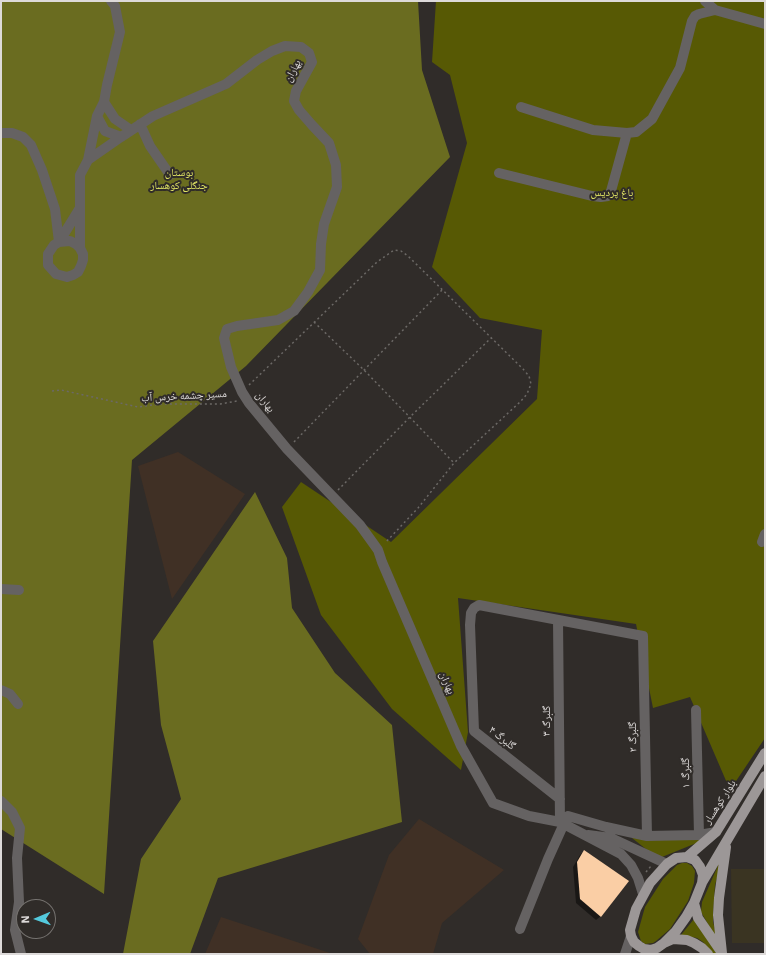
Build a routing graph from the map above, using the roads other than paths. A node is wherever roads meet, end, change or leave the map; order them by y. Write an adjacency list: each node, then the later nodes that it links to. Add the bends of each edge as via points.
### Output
1 (112, 1): 5 (street, via 120,32)
2 (705, 1): 3 (street)
3 (715, 10): 4 (street); 10 (street, via 694,16 680,68 652,119 636,132)
4 (765, 24)
5 (104, 102): 7 (street); 8 (street, via 115,119)
6 (520, 107): 10 (street, via 593,130)
7 (96, 116): 11 (street, via 105,131); 12 (street)
8 (136, 127): 11 (street, بهاران); 14 (street); 28 (street, بهاران, via 153,116 226,84 272,51 285,46 301,47 309,53 312,62 296,91 294,101 329,143 336,165 336,187 324,224 320,270 294,312 278,320 227,329 224,338 231,366 244,396 287,449 360,525 378,550 461,746 493,803 529,816)
9 (1, 133): 16 (street, via 23,137 31,145 55,209)
10 (627, 133): 13 (street, via 608,196 592,196)
11 (121, 137): 12 (street, بهاران)
12 (88, 160): 15 (street, via 80,175)
13 (499, 173)
14 (170, 175)
15 (80, 208): 16 (street); 17 (street)
16 (59, 242): 17 (street, via 70,242); 17 (street, via 50,249 47,260 51,270 61,276 78,272 83,260)
17 (80, 248)
18 (1, 589): 19 (street)
19 (19, 590)
20 (558, 620): 26 (street, گلبرگ ۳); 26 (street, گلبرگ ۴, via 479,605 471,612 470,625 474,731); 32 (street, گلبرگ ۲, via 641,635 643,638)
21 (1, 690): 22 (street, via 10,694)
22 (18, 704)
23 (696, 710): 31 (street, گلبرگ ۱)
24 (765, 753): 29 (main road, بلوار کوهسار)
25 (765, 776): 33 (main road)
26 (560, 799): 28 (street, گلبرگ ۳)
27 (1, 801): 42 (street, via 12,812 20,828 17,858 19,902 15,930)
28 (564, 819): 30 (street); 32 (street, بهاران); 39 (street)
29 (716, 832): 31 (street, بهاران); 34 (main road, بلوار کوهسار)
30 (578, 833): 35 (street, via 611,838); 37 (street, via 621,854 631,865)
31 (699, 835): 32 (street, بهاران)
32 (647, 836)
33 (728, 837): 36 (main road); 45 (main road, via 722,866 718,915)
34 (687, 857): 35 (main road, via 676,858); 36 (main road, via 695,860 700,867)
35 (667, 864): 37 (main road)
36 (702, 883): 38 (main road)
37 (643, 894): 40 (main road, via 636,909)
38 (694, 903): 41 (main road, via 676,931); 45 (main road, via 698,918)
39 (520, 929)
40 (631, 936): 41 (main road, via 634,942 644,949); 43 (street)
41 (658, 948): 44 (main road, via 673,939 687,940)
42 (21, 954)
43 (625, 954)
44 (708, 954)
45 (722, 954)

